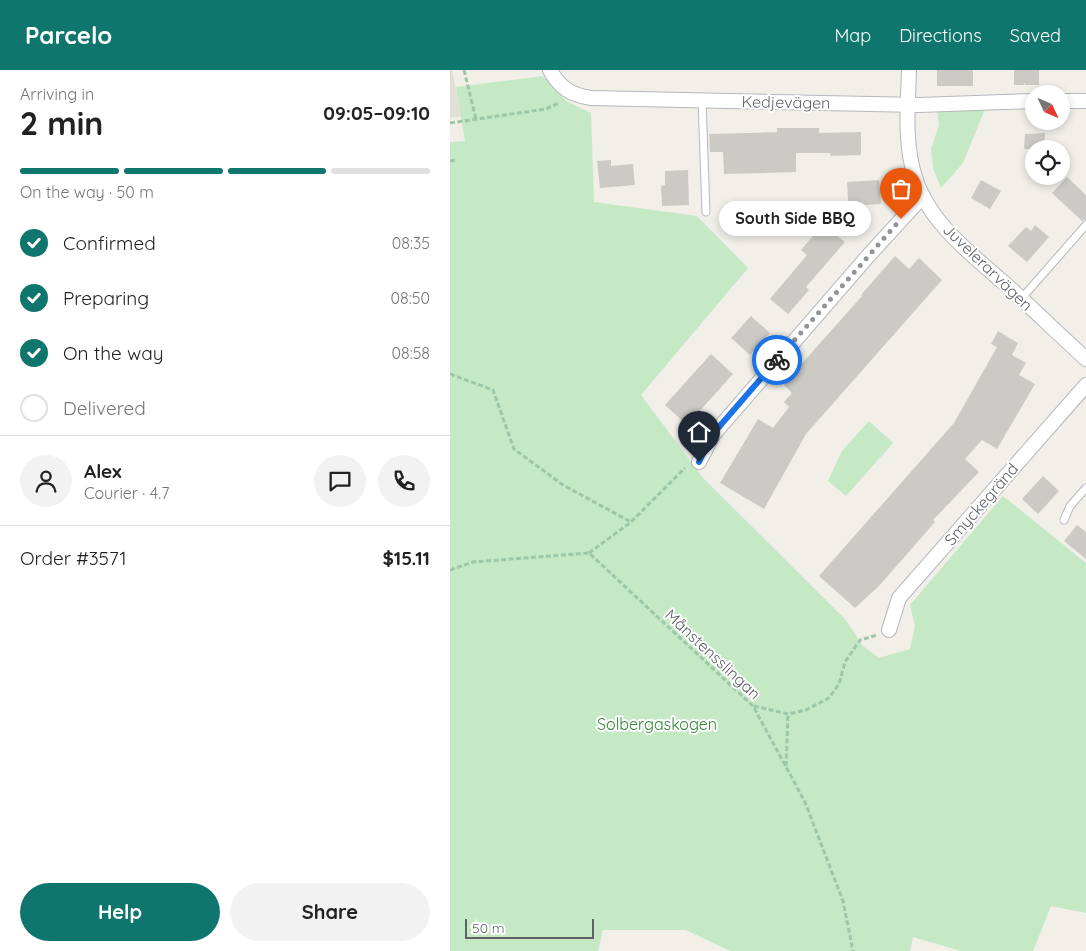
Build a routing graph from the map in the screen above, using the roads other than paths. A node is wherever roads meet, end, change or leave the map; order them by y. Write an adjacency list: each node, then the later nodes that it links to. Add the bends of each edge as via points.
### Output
1 (550, 70): 3 (street, Kedjevägen, via 563,88 574,95)
2 (909, 70): 7 (street, Juvelerarvägen)
3 (702, 100): 7 (street, Kedjevägen); 9 (lane)
4 (1025, 101): 7 (street, Kedjevägen)
5 (1070, 101): 6 (street)
6 (1086, 101)
7 (908, 104): 8 (street, Juvelerarvägen, via 910,152)
8 (923, 196): 11 (street, Juvelerarvägen, via 961,244); 14 (street, via 712,435)
9 (706, 212)
10 (1086, 225): 11 (lane)
11 (1021, 299): 12 (street, Juvelerarvägen)
12 (1086, 359)
13 (1086, 385): 17 (street, Smyckegränd, via 899,598)
14 (699, 462)
15 (1086, 488): 16 (lane, via 1070,506)
16 (1064, 520)
17 (889, 630)

